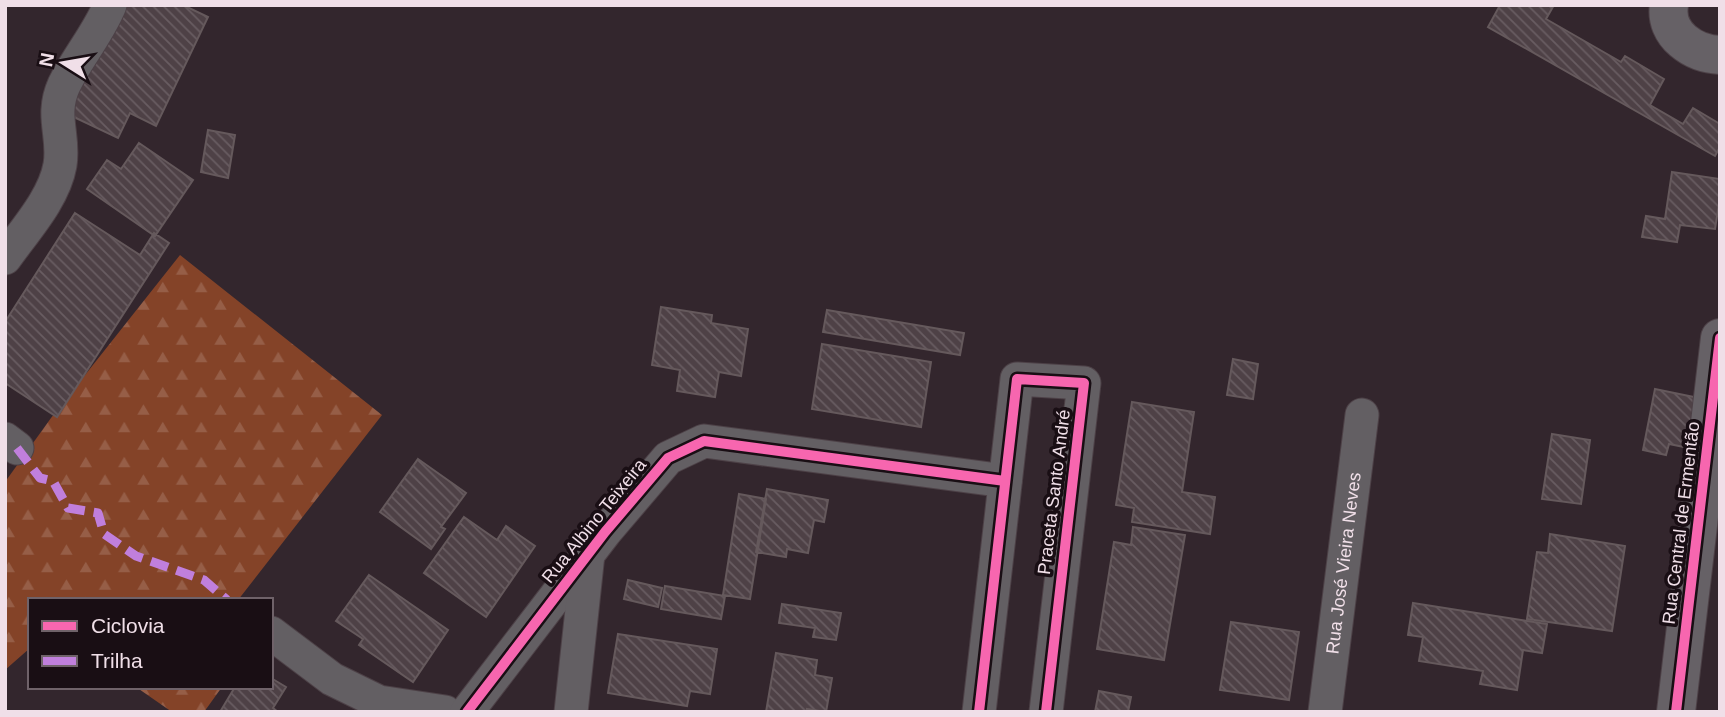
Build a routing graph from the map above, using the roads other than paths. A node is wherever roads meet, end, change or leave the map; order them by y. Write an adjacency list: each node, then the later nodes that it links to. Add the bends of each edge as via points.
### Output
1 (110, 5): 4 (street, via 64,87 56,116 62,146 60,168 49,195)
2 (1669, 5): 3 (street, via 1672,26 1684,43)
3 (1720, 55)
4 (5, 258)
5 (1720, 338): 16 (street, Rua Central de Ermentão)
6 (1362, 415): 15 (street, Rua José Vieira Neves)
7 (1005, 481): 8 (street, Rua Albino Teixeira, via 704,442 668,458); 13 (street, Praceta Santo André); 14 (street, Praceta Santo André, via 1017,379 1084,383)
8 (588, 554): 11 (street, Rua Albino Teixeira); 12 (street, Rua Albino Teixeira)
9 (273, 635): 10 (street, via 332,679 379,702)
10 (445, 712)
11 (467, 712)
12 (571, 712)
13 (979, 712)
14 (1046, 712)
15 (1325, 712)
16 (1676, 712)

